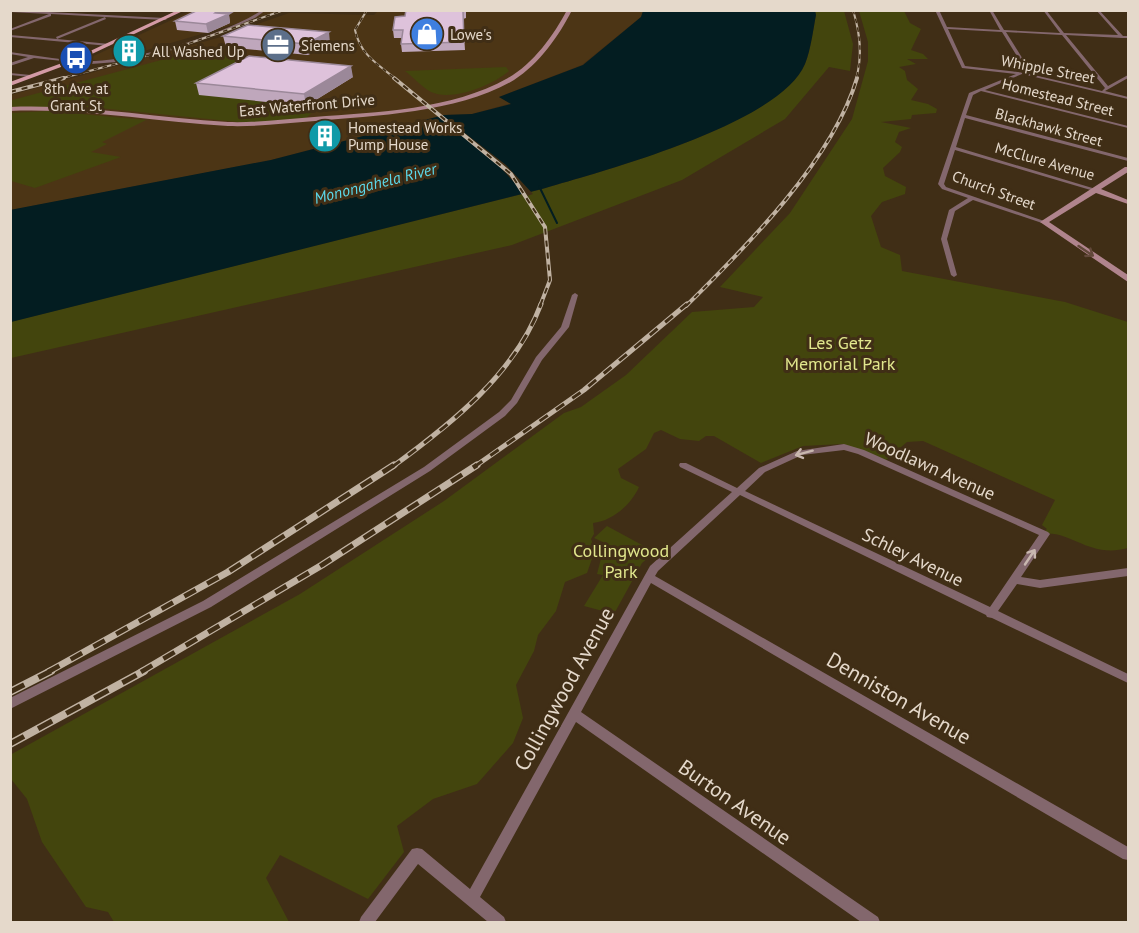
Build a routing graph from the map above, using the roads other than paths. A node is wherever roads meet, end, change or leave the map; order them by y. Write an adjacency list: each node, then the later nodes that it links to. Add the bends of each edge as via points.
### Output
1 (61, 10): 11 (street)
2 (120, 10): 12 (street)
3 (183, 10): 13 (main road)
4 (265, 10): 28 (street, via 205,36 114,60)
5 (570, 10): 38 (street, East Waterfront Drive, via 522,72 511,79 462,98 393,111 238,124 78,108)
6 (937, 10): 14 (street)
7 (990, 10): 16 (street)
8 (1044, 10): 17 (street)
9 (1096, 10): 19 (street)
10 (10, 11): 11 (street)
11 (54, 13): 12 (street); 15 (street)
12 (108, 16): 13 (street); 22 (street)
13 (165, 19): 25 (main road)
14 (945, 28): 16 (street); 31 (street, Whipple Street, via 963,67)
15 (10, 30)
16 (1003, 31): 17 (street); 31 (street, via 1027,69)
17 (1063, 34): 19 (street); 36 (street)
18 (10, 36): 20 (street)
19 (1122, 36): 21 (street); 24 (street)
20 (27, 37): 22 (street); 23 (street)
21 (1128, 37)
22 (54, 40): 25 (street)
23 (10, 43)
24 (1128, 43)
25 (109, 45): 28 (main road)
26 (10, 53): 27 (street)
27 (34, 56): 28 (street); 29 (street)
28 (75, 60): 32 (main road)
29 (10, 65)
30 (10, 74): 32 (street)
31 (1025, 74): 35 (street); 36 (street, Whipple Street)
32 (31, 76): 34 (main road)
33 (1128, 76): 36 (street)
34 (10, 84)
35 (981, 90): 39 (street, via 971,94); 40 (street, Homestead Street)
36 (1104, 90): 37 (street, Whipple Street)
37 (1128, 98)
38 (10, 109)
39 (964, 116): 41 (street); 42 (street, Blackhawk Street)
40 (1128, 127)
41 (952, 148): 44 (street, McClure Avenue); 45 (street, Church Street, via 941,184)
42 (1128, 160)
43 (1128, 170): 44 (street)
44 (1096, 190): 46 (street, McClure Avenue); 47 (street)
45 (972, 198): 47 (street, Church Street); 48 (street, via 952,210 944,240)
46 (1128, 202)
47 (1044, 222): 49 (street, Church Street, one-way to 49)
48 (954, 276)
49 (1128, 279)
50 (575, 295): 58 (street, via 565,327 539,358 514,401 427,469 207,604)
51 (683, 465): 52 (street, Schley Avenue)
52 (738, 491): 54 (street, Collingwood Avenue); 55 (street, Woodlawn Avenue, one-way to 52, via 1045,534 861,452 844,447 800,453 762,470); 56 (street, Schley Avenue)
53 (1128, 572): 55 (street, via 1040,584)
54 (649, 577): 59 (street, Collingwood Avenue); 60 (street, Denniston Avenue)
55 (1014, 580): 56 (street)
56 (991, 614): 57 (street, Schley Avenue)
57 (1128, 679)
58 (10, 704)
59 (574, 714): 61 (street, Collingwood Avenue); 64 (street, Burton Avenue)
60 (1128, 854)
61 (472, 898): 62 (street, via 417,854); 63 (street)
62 (366, 922)
63 (499, 922)
64 (873, 922)

